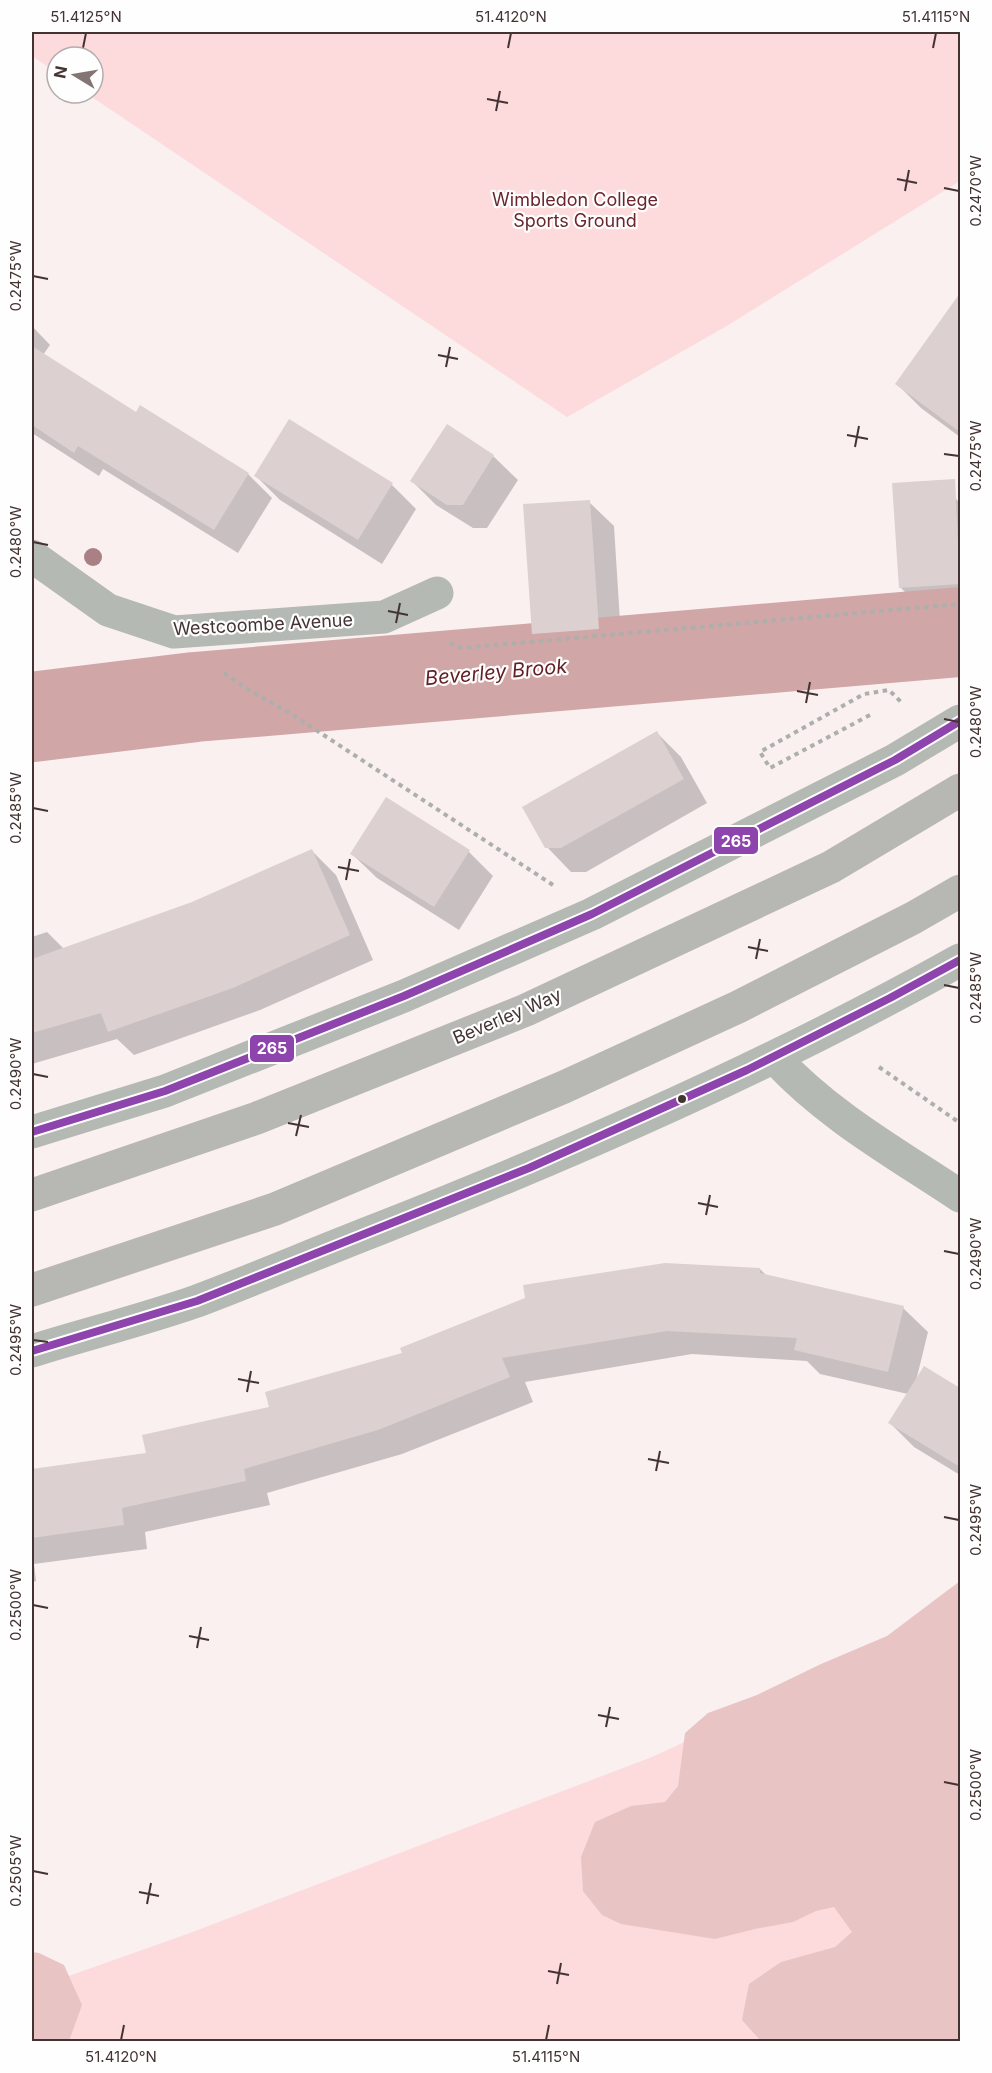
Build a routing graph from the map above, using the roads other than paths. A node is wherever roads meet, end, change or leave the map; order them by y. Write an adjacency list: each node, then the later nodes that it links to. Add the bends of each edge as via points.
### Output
1 (32, 556): 2 (street, Westcoombe Avenue, via 108,610 174,632 384,617)
2 (437, 592)
3 (960, 721): 8 (street, via 895,760 592,914 404,996 165,1091)
4 (960, 790): 9 (highway, Beverley Way, via 831,867 526,1010 256,1118)
5 (960, 891): 11 (highway, via 738,1007 564,1087 275,1209)
6 (960, 960): 7 (street)
7 (775, 1058): 10 (street, via 847,1120); 12 (street, via 488,1185 206,1297)
8 (32, 1132)
9 (32, 1195)
10 (960, 1196)
11 (32, 1290)
12 (32, 1351)

